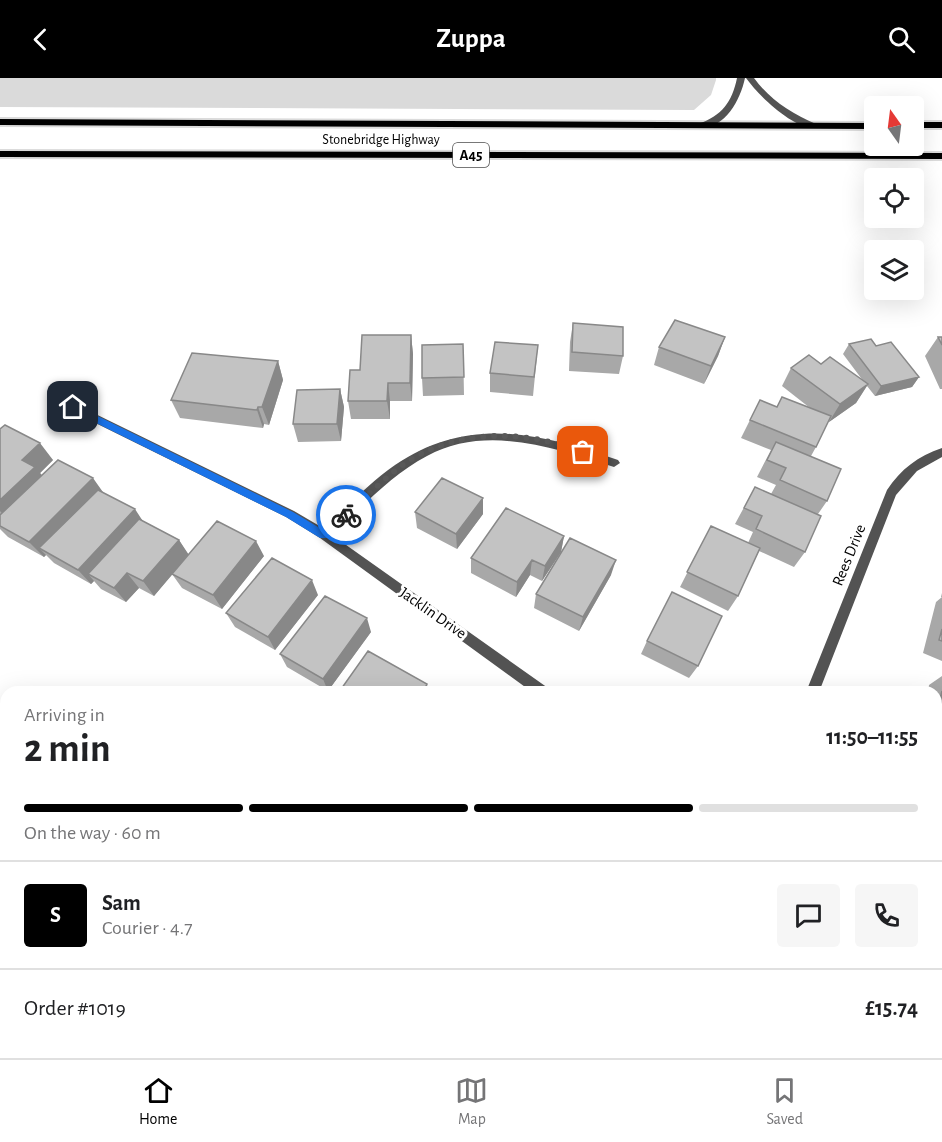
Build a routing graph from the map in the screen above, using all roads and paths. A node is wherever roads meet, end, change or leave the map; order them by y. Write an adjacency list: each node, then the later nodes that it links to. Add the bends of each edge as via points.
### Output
1 (741, 78): 6 (street, via 728,111)
2 (750, 78): 7 (street, via 788,115)
3 (0, 122): 6 (highway, Stonebridge Highway / A45)
4 (924, 125): 5 (highway)
5 (942, 125)
6 (701, 126): 7 (highway, Stonebridge Highway / A45)
7 (813, 126): 8 (highway, Stonebridge Highway / A45)
8 (864, 126)
9 (0, 154): 10 (highway, Stonebridge Highway / A45)
10 (942, 156)
11 (73, 407): 14 (street, Jacklin Drive, via 290,514)
12 (942, 452): 16 (street, Rees Drive, via 915,465 891,493)
13 (614, 463): 14 (street, via 568,446 525,437 503,435 459,441 417,456 399,468)
14 (324, 535): 15 (street, Jacklin Drive)
15 (535, 686)
16 (814, 686)

